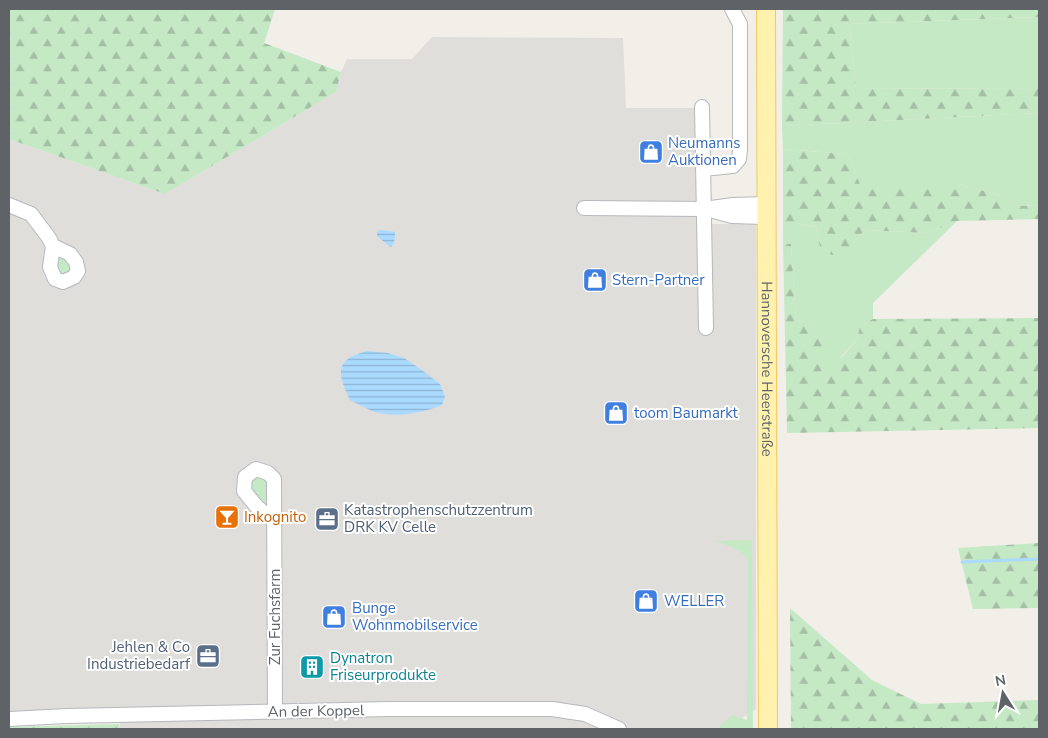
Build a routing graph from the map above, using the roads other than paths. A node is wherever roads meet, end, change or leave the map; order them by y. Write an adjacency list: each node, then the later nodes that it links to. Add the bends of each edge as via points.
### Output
1 (732, 9): 4 (street, via 740,24 739,160 733,166)
2 (766, 9): 8 (main road, Hannoversche Heerstraße)
3 (702, 107): 4 (street)
4 (704, 169): 7 (street)
5 (9, 205): 9 (street, via 32,214)
6 (584, 208): 7 (street)
7 (704, 209): 8 (street, via 733,205); 10 (street)
8 (767, 211): 15 (main road, Hannoversche Heerstraße)
9 (53, 246)
10 (706, 328)
11 (275, 522): 12 (street, Zur Fuchsfarm)
12 (275, 712): 13 (street, An der Koppel); 14 (street, An der Koppel, via 552,708 585,714)
13 (9, 719)
14 (619, 729)
15 (768, 729)

